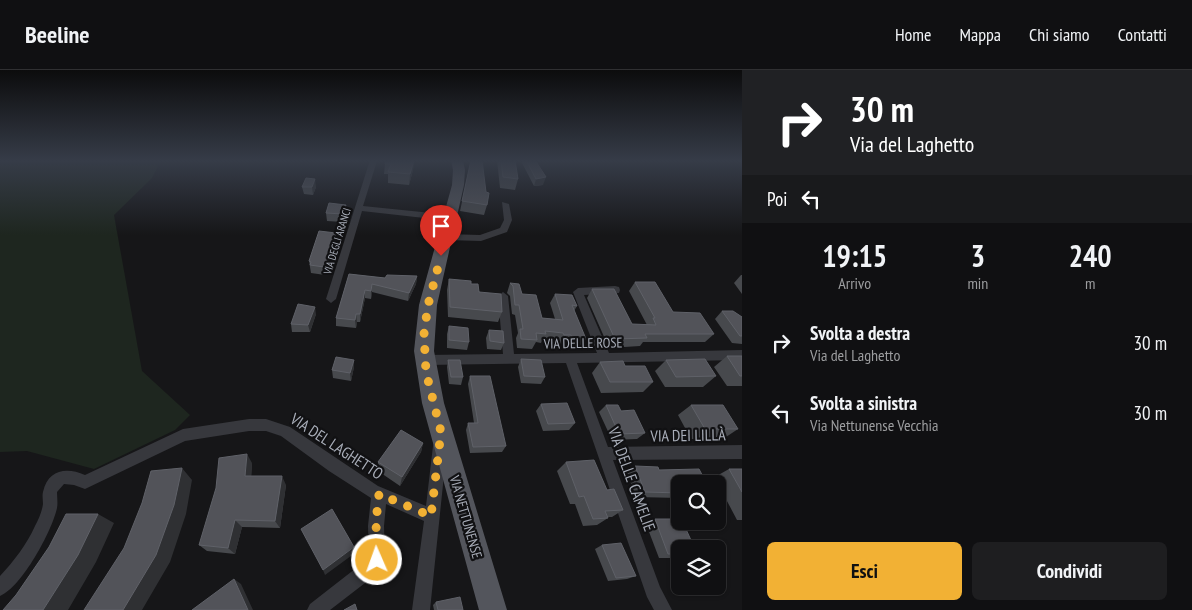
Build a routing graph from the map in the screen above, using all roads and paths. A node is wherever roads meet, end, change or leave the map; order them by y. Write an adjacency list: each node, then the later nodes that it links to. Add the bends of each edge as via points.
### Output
1 (366, 185): 4 (street, VIA DEGLI ARANCI)
2 (458, 185): 5 (main road, VIA NETTUNENSE)
3 (505, 204): 5 (street, via 508,220 504,230 482,238)
4 (359, 208): 5 (street); 8 (street, VIA DEGLI ARANCI)
5 (449, 227): 13 (main road, VIA NETTUNENSE, via 427,311)
6 (615, 290): 11 (street, via 578,292)
7 (503, 296): 10 (street)
8 (331, 299)
9 (742, 355): 11 (street, VIA DELLE ROSE)
10 (508, 358): 12 (street, VIA DELLE ROSE); 13 (street, VIA DELLE ROSE)
11 (605, 358): 12 (street, VIA DELLE ROSE)
12 (570, 359): 16 (street, VIA DELLE CAMELIE)
13 (425, 360): 14 (main road, VIA NETTUNENSE)
14 (441, 432): 18 (street); 22 (main road, VIA NETTUNENSE)
15 (742, 452): 16 (street, VIA DEI LILLÀ)
16 (604, 454): 23 (street, VIA DELLE CAMELIE, via 653,591)
17 (379, 494): 18 (street, VIA DEL LAGHETTO); 19 (street, VIA DEL LAGHETTO, via 278,428 249,425 183,434 85,482 72,476 56,482 48,499 50,508 40,533 17,570); 20 (street, via 377,560 372,568)
18 (431, 516): 21 (street)
19 (0, 588)
20 (316, 610)
21 (421, 610)
22 (493, 610)
23 (663, 610)

